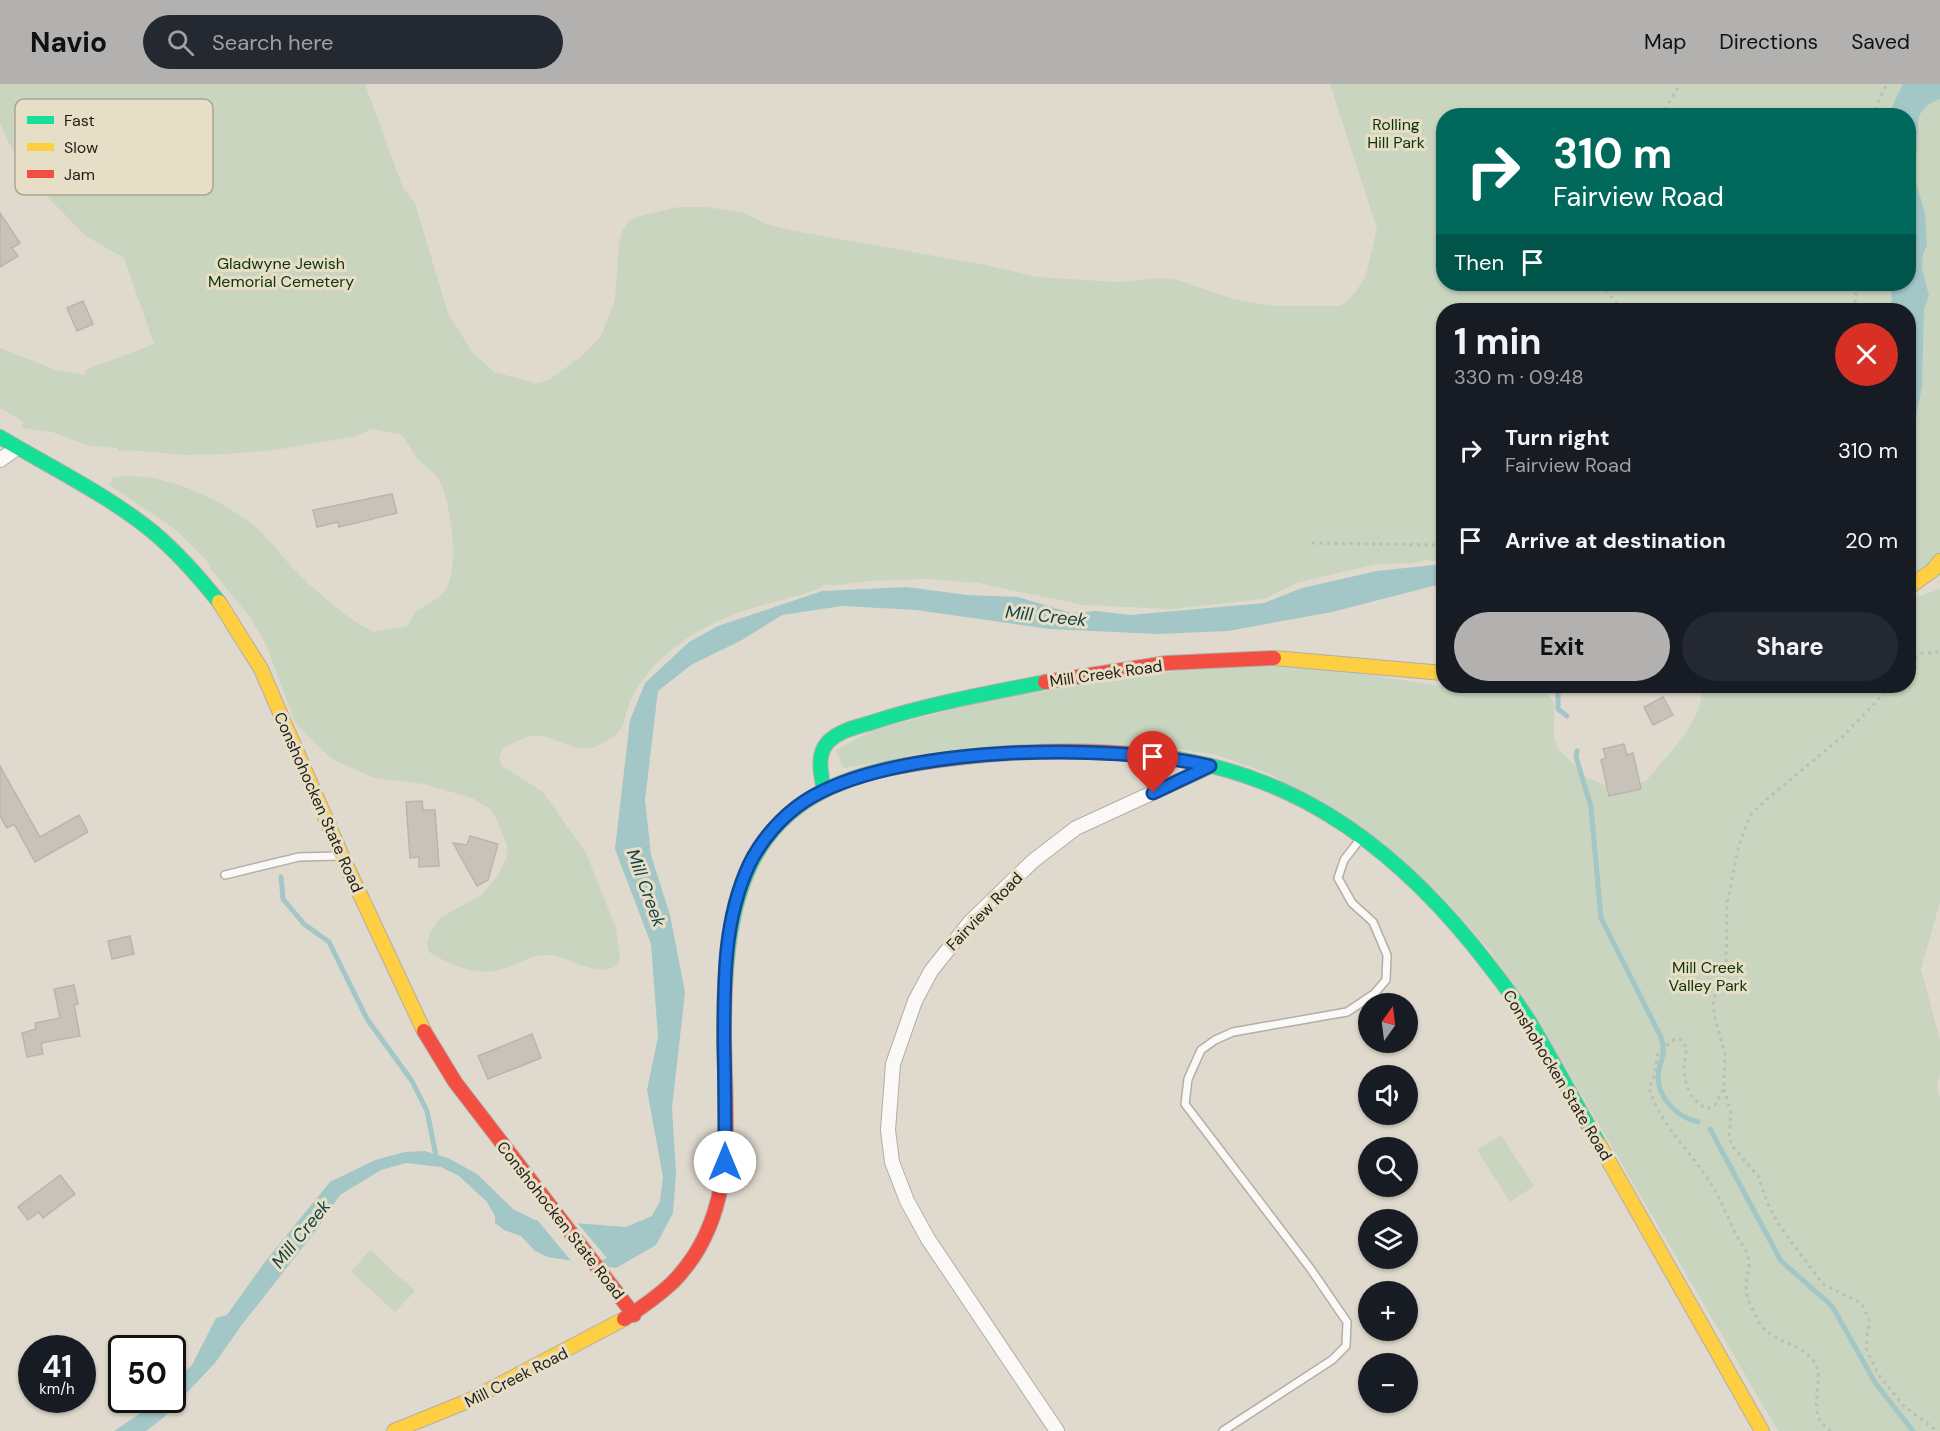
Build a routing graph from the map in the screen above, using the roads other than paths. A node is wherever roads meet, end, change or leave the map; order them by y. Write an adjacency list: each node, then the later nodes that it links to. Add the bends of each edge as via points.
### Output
1 (0, 437): 2 (main road, Conshohocken State Road)
2 (16, 448): 3 (street); 10 (main road, Conshohocken State Road, via 152,531 218,601 261,669)
3 (0, 460)
4 (1940, 561): 5 (main road)
5 (1916, 582)
6 (1436, 672): 8 (main road, Mill Creek Road, via 1255,657 1153,664 1070,677 924,706 845,731 823,750 820,770)
7 (1210, 766): 8 (main road, Conshohocken State Road, via 1134,753 1016,754 934,760 856,778); 9 (main road, Conshohocken State Road, via 1287,791); 14 (street, Fairview Road, via 1076,828 1033,861 970,922 931,971 915,1001 893,1064 888,1130 892,1162 907,1201 928,1239)
8 (824, 790): 12 (main road, Conshohocken State Road, via 804,801 773,830 759,848 741,886 726,962 725,1162 719,1204 691,1261)
9 (1362, 836): 15 (lane, via 1344,860 1338,878 1352,903 1373,922 1387,955 1386,980 1374,994 1347,1012 1233,1032 1215,1040 1201,1050 1188,1079 1185,1104 1347,1322 1346,1346 1332,1360); 16 (main road, Conshohocken State Road, via 1445,911 1528,1020)
10 (342, 856): 11 (lane, via 298,857); 12 (main road, Conshohocken State Road, via 437,1054)
11 (225, 875)
12 (634, 1315): 13 (main road, Mill Creek Road, via 471,1402)
13 (394, 1431)
14 (1057, 1431)
15 (1223, 1431)
16 (1762, 1431)

